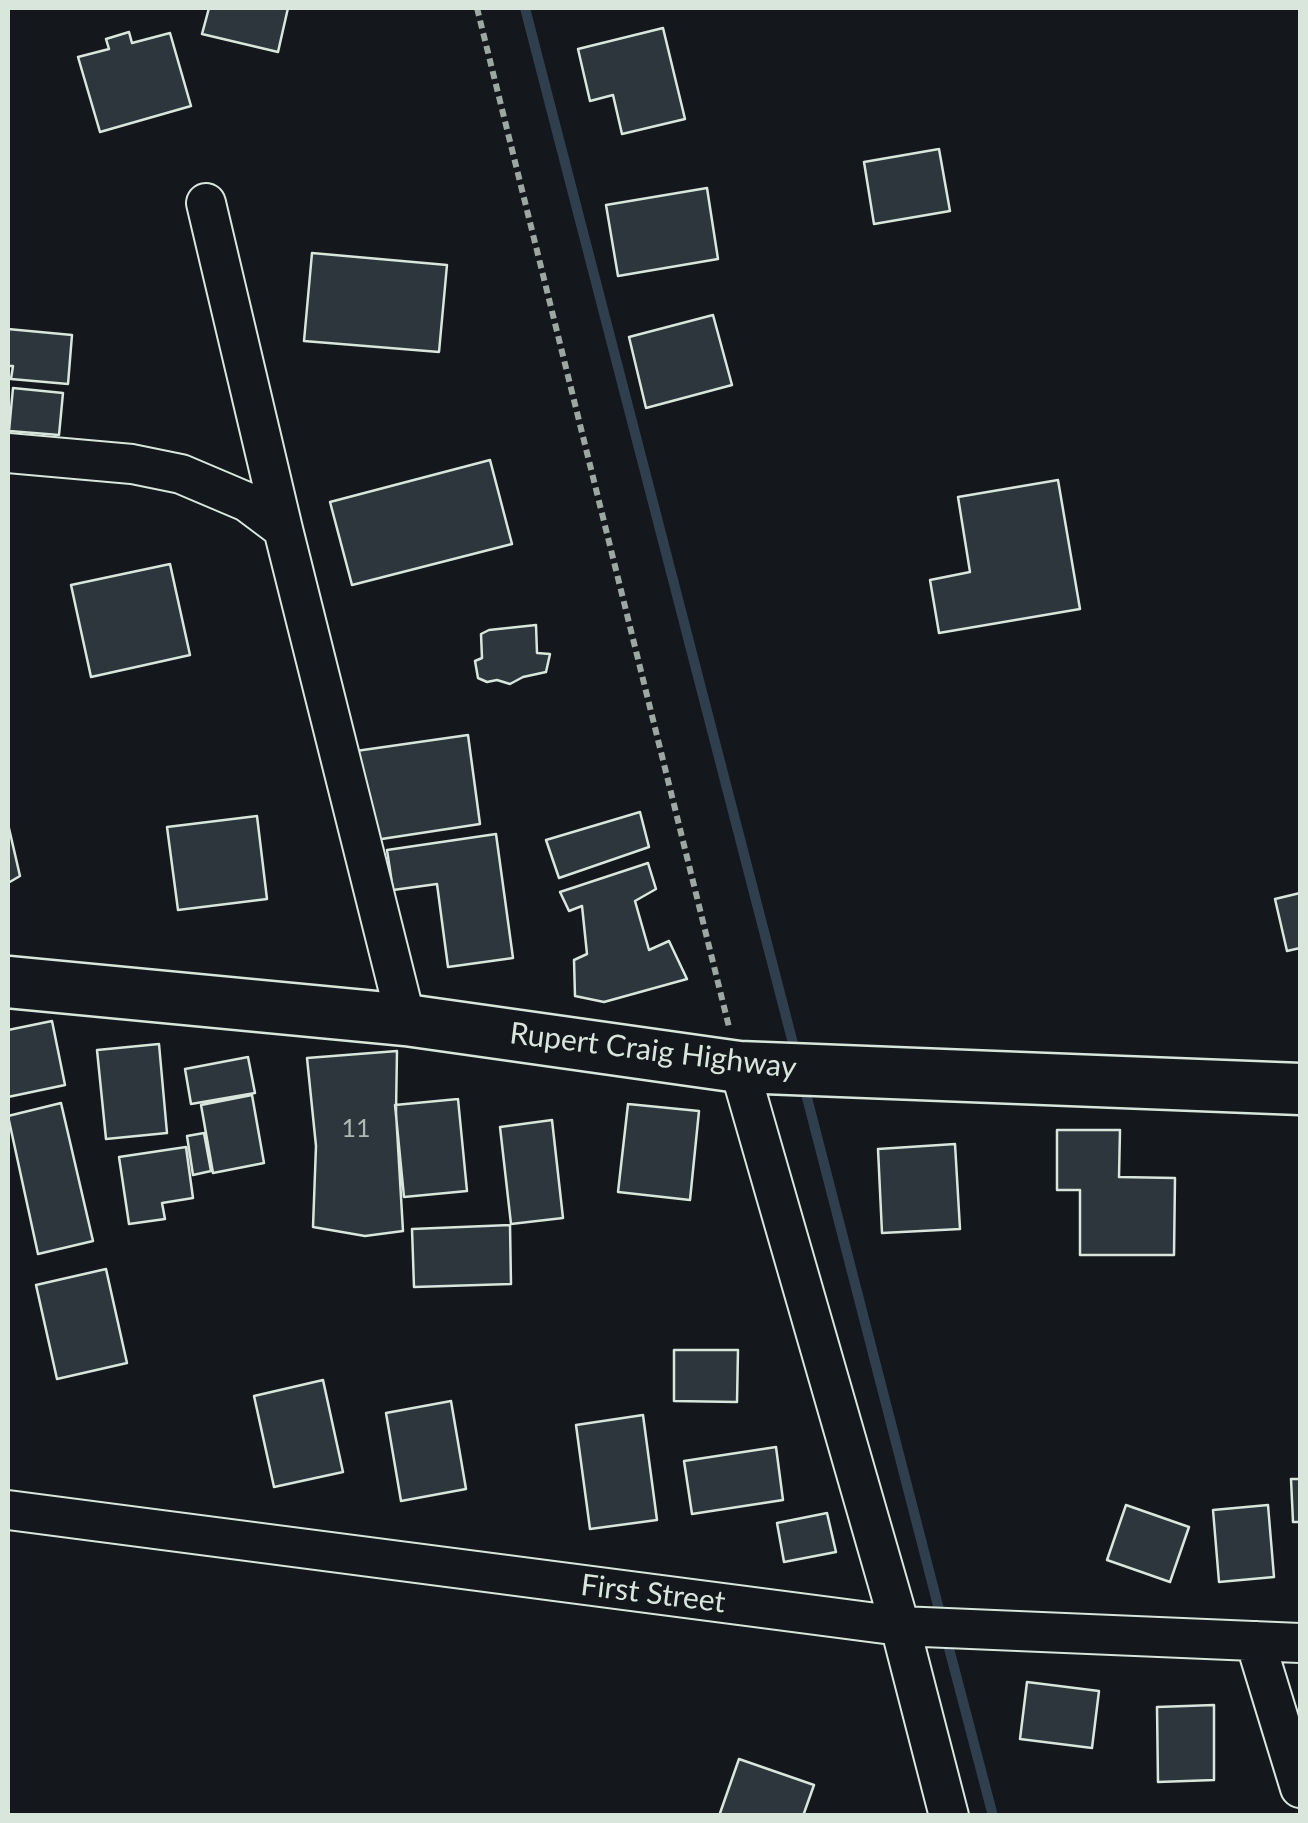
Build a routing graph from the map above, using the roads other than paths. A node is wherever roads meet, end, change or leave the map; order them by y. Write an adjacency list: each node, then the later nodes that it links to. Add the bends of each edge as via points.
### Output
1 (206, 202): 3 (street)
2 (8, 453): 3 (street, via 181,474 246,502)
3 (283, 529): 5 (street)
4 (8, 982): 5 (main road, Rupert Craig Highway)
5 (406, 1020): 6 (main road, Rupert Craig Highway)
6 (738, 1067): 7 (main road, Rupert Craig Highway); 9 (street)
7 (1300, 1088)
8 (8, 1510): 9 (street, First Street)
9 (900, 1626): 10 (street, First Street); 13 (street)
10 (1255, 1641): 11 (street, First Street); 12 (street)
11 (1300, 1643)
12 (1300, 1788)
13 (948, 1816)

